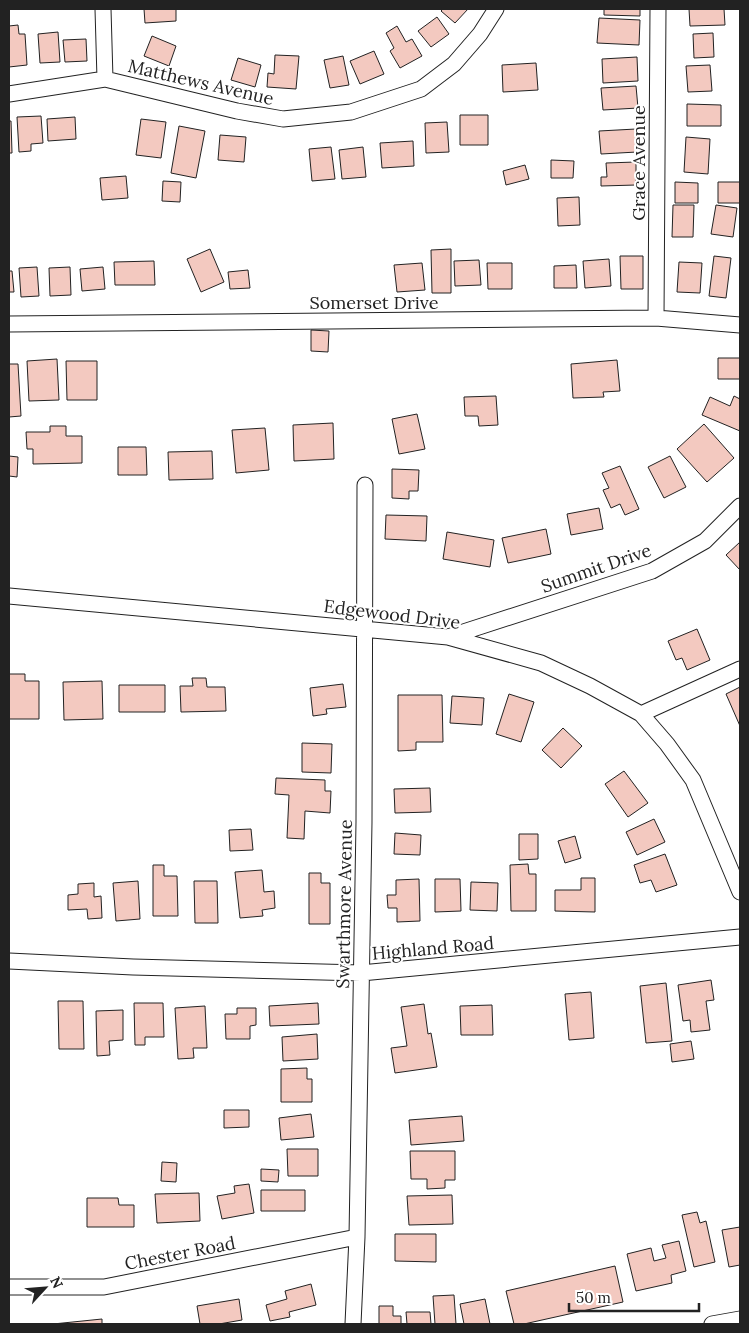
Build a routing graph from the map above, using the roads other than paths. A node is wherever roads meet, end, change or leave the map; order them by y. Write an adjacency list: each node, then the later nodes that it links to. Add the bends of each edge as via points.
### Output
1 (103, 9): 4 (street)
2 (496, 9): 4 (street, Matthews Avenue, via 454,64 421,89 351,112 283,119)
3 (658, 9): 7 (street, Grace Avenue)
4 (105, 79): 5 (street, Matthews Avenue)
5 (9, 94)
6 (740, 314): 9 (street)
7 (656, 318): 8 (street, Somerset Drive); 9 (street, Somerset Drive)
8 (9, 324)
9 (740, 325)
10 (365, 485): 13 (street, Swarthmore Avenue)
11 (740, 506): 14 (street, Summit Drive, via 705,541 652,571)
12 (9, 596): 13 (street, Edgewood Drive)
13 (365, 629): 14 (street, Edgewood Drive); 20 (street, Swarthmore Avenue)
14 (448, 637): 16 (street, Edgewood Drive, via 541,663)
15 (740, 669): 16 (street)
16 (641, 714): 17 (street, Edgewood Drive, via 693,780)
17 (740, 892)
18 (740, 937): 20 (street, Highland Road)
19 (9, 961): 20 (street, Highland Road)
20 (361, 973): 21 (street, Swarthmore Avenue)
21 (357, 1237): 22 (street, Chester Road, via 104,1287); 24 (street, Swarthmore Avenue)
22 (9, 1287)
23 (740, 1319): 25 (street)
24 (353, 1324)
25 (712, 1324)

